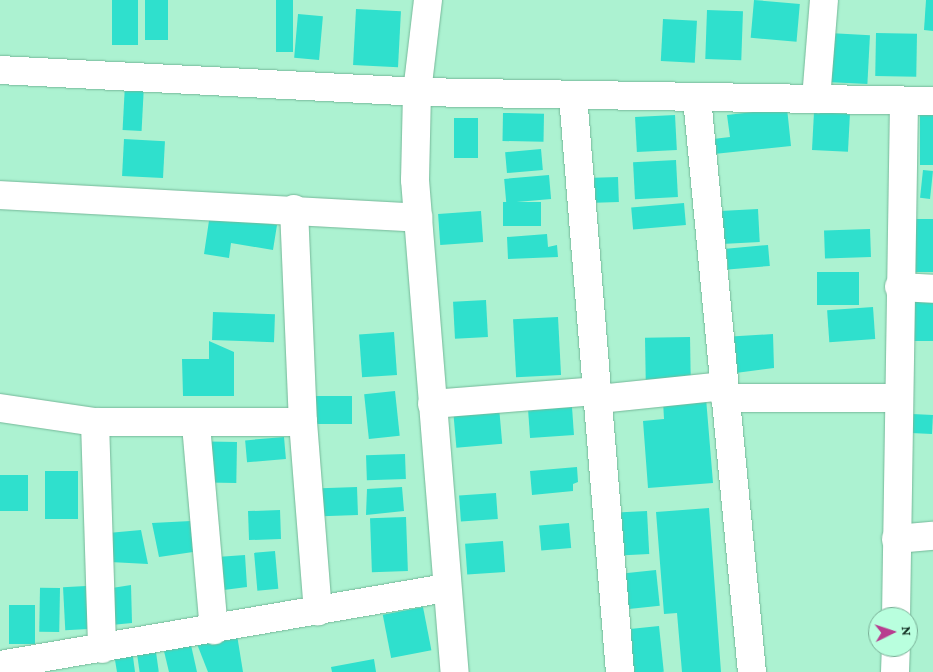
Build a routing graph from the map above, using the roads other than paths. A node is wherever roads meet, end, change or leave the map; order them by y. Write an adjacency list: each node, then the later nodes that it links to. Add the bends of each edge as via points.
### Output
1 (428, 0): 4 (street)
2 (824, 0): 7 (street)
3 (0, 70): 4 (street)
4 (417, 92): 5 (street); 12 (street)
5 (573, 96): 6 (street); 16 (street)
6 (697, 98): 7 (street); 15 (street)
7 (816, 99): 8 (street)
8 (904, 101): 9 (street); 13 (street)
9 (933, 101)
10 (0, 195): 11 (street)
11 (294, 210): 12 (street); 21 (street)
12 (418, 218): 18 (street)
13 (899, 287): 14 (street); 17 (street)
14 (933, 289)
15 (725, 392): 16 (street); 17 (street); 34 (street)
16 (598, 395): 18 (street); 33 (street)
17 (897, 398): 24 (street)
18 (432, 404): 25 (street)
19 (0, 408): 20 (street)
20 (95, 422): 22 (street); 29 (street)
21 (303, 422): 22 (street); 27 (street)
22 (196, 425): 28 (street)
23 (933, 536): 24 (street)
24 (896, 539): 26 (street)
25 (446, 588): 27 (street); 32 (street)
26 (896, 607)
27 (318, 611): 28 (street)
28 (214, 630): 29 (street)
29 (102, 649): 31 (street)
30 (896, 657): 35 (street)
31 (0, 665)
32 (455, 672)
33 (620, 672)
34 (752, 672)
35 (896, 672)

